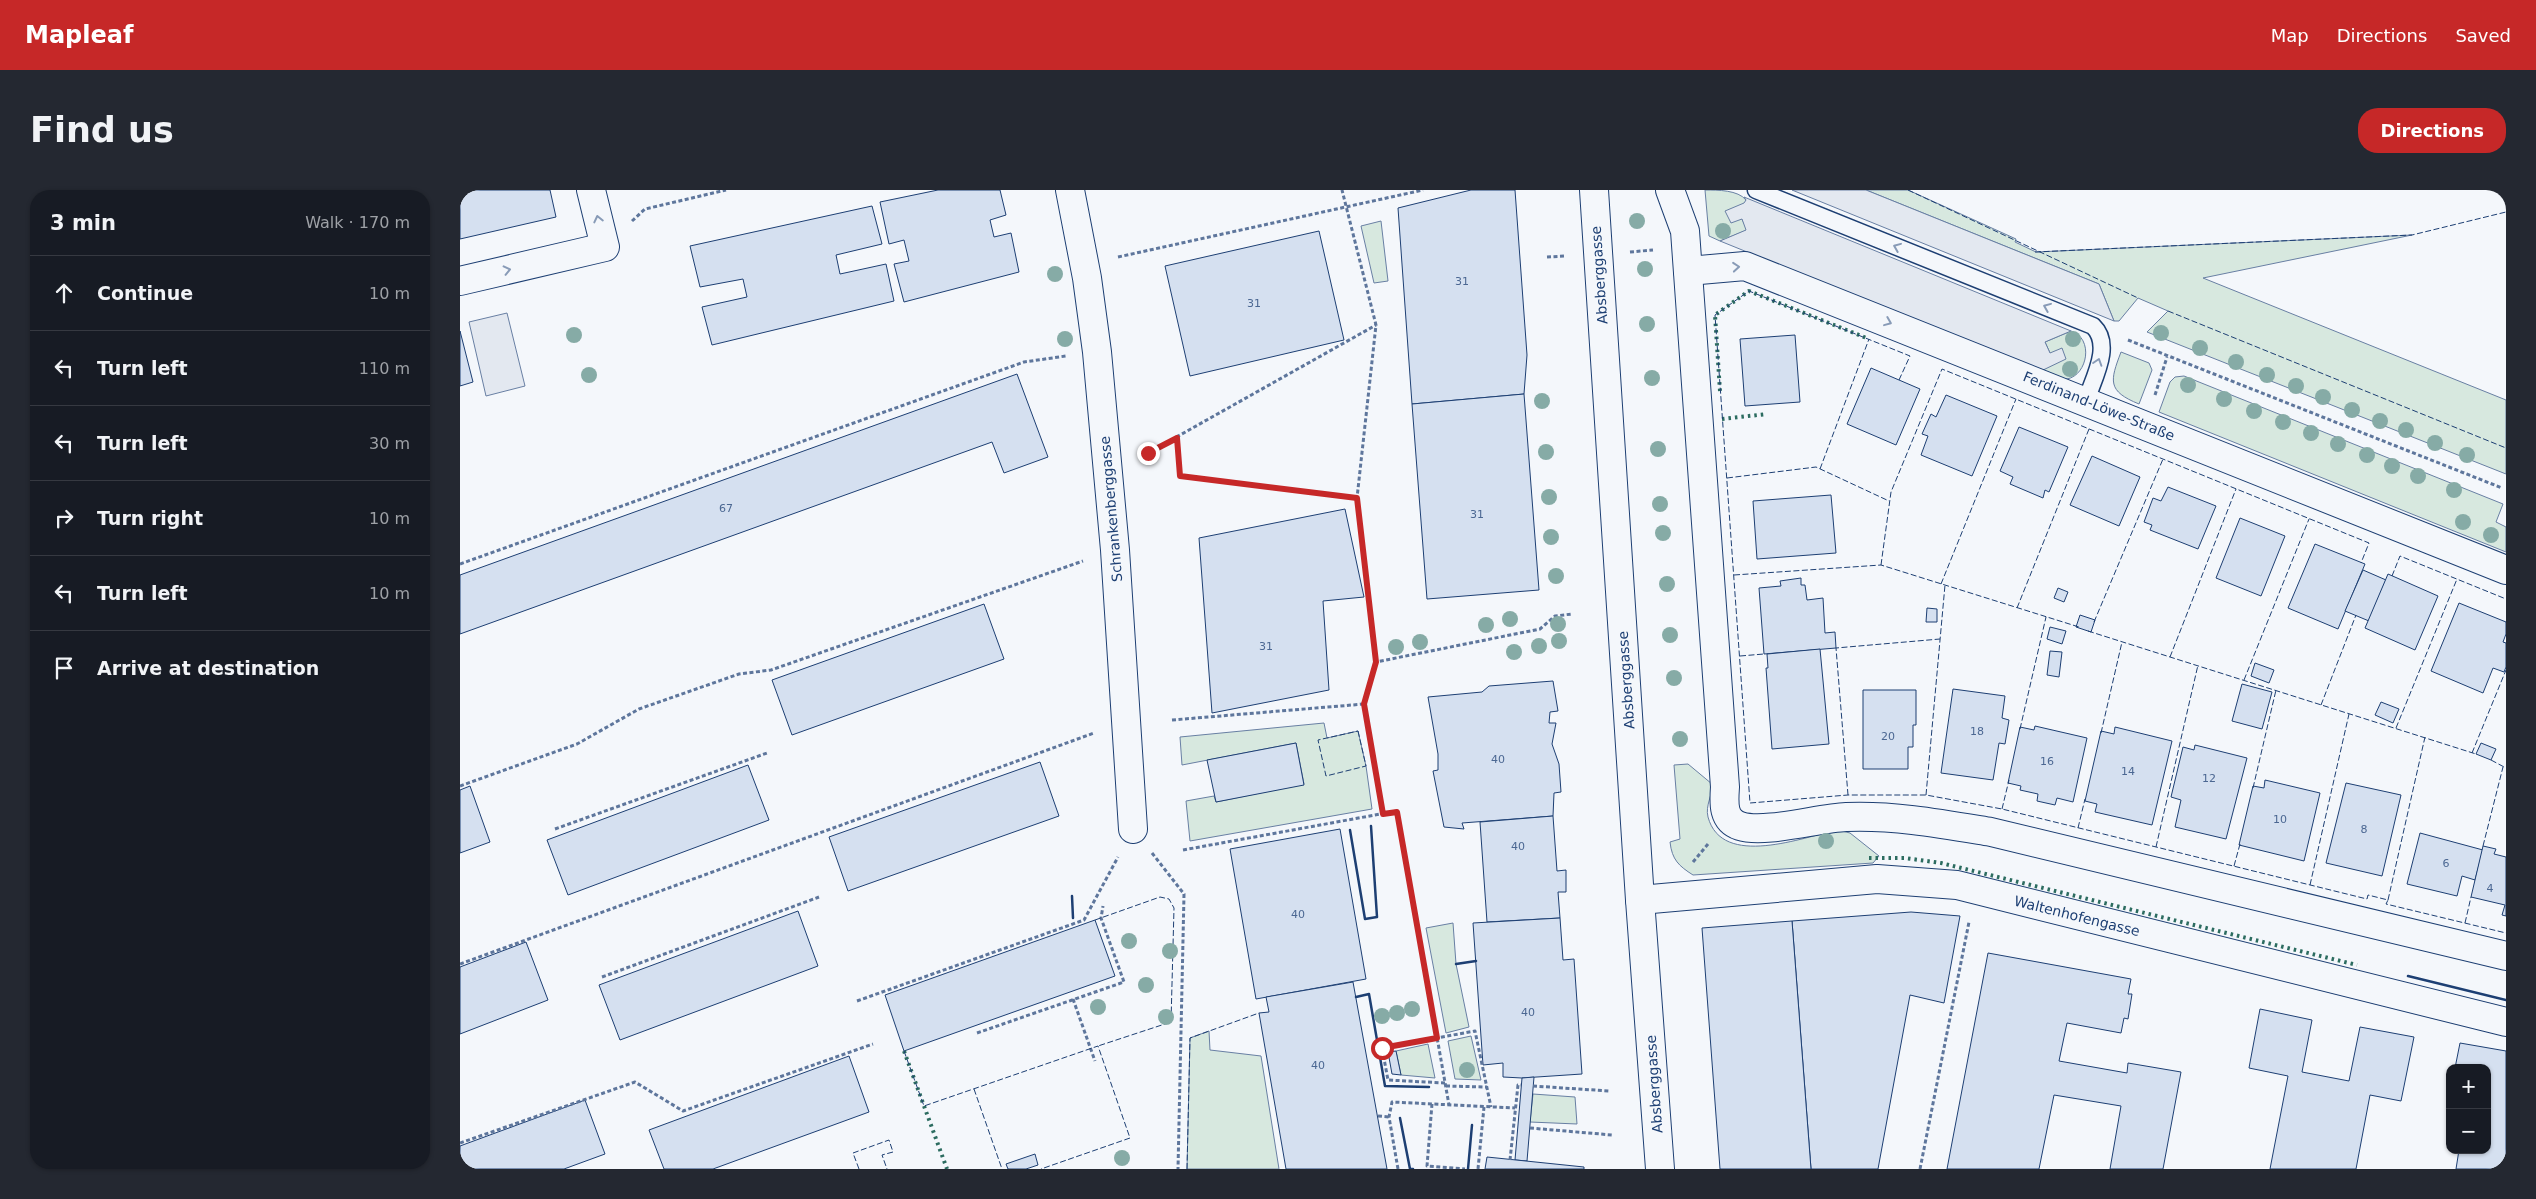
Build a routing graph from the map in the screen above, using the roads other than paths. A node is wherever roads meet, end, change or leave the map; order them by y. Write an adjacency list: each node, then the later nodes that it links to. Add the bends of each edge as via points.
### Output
1 (591, 190): 7 (street, one-way to 1, via 605,247)
2 (1070, 190): 10 (street, Schrankenberggasse, via 1097,352 1115,550)
3 (1594, 190): 11 (street, Absberggasse)
4 (1670, 190): 6 (street, via 1685,231)
5 (1756, 190): 8 (lane, one-way to 5, via 2102,352 2102,339 2093,326)
6 (1687, 260): 8 (street, Ferdinand-Löwe-Straße, one-way to 8, via 1745,266); 12 (street, via 1724,806 1729,818 1741,826 1759,828 1846,817 1922,820 1962,827)
7 (460, 281)
8 (2086, 401): 9 (street, Ferdinand-Löwe-Straße)
9 (2506, 570)
10 (1133, 830)
11 (1640, 900): 13 (street, Waltenhofengasse, via 1877,879 1957,885); 14 (street, Absberggasse)
12 (2506, 956)
13 (2506, 1022)
14 (1660, 1169)

